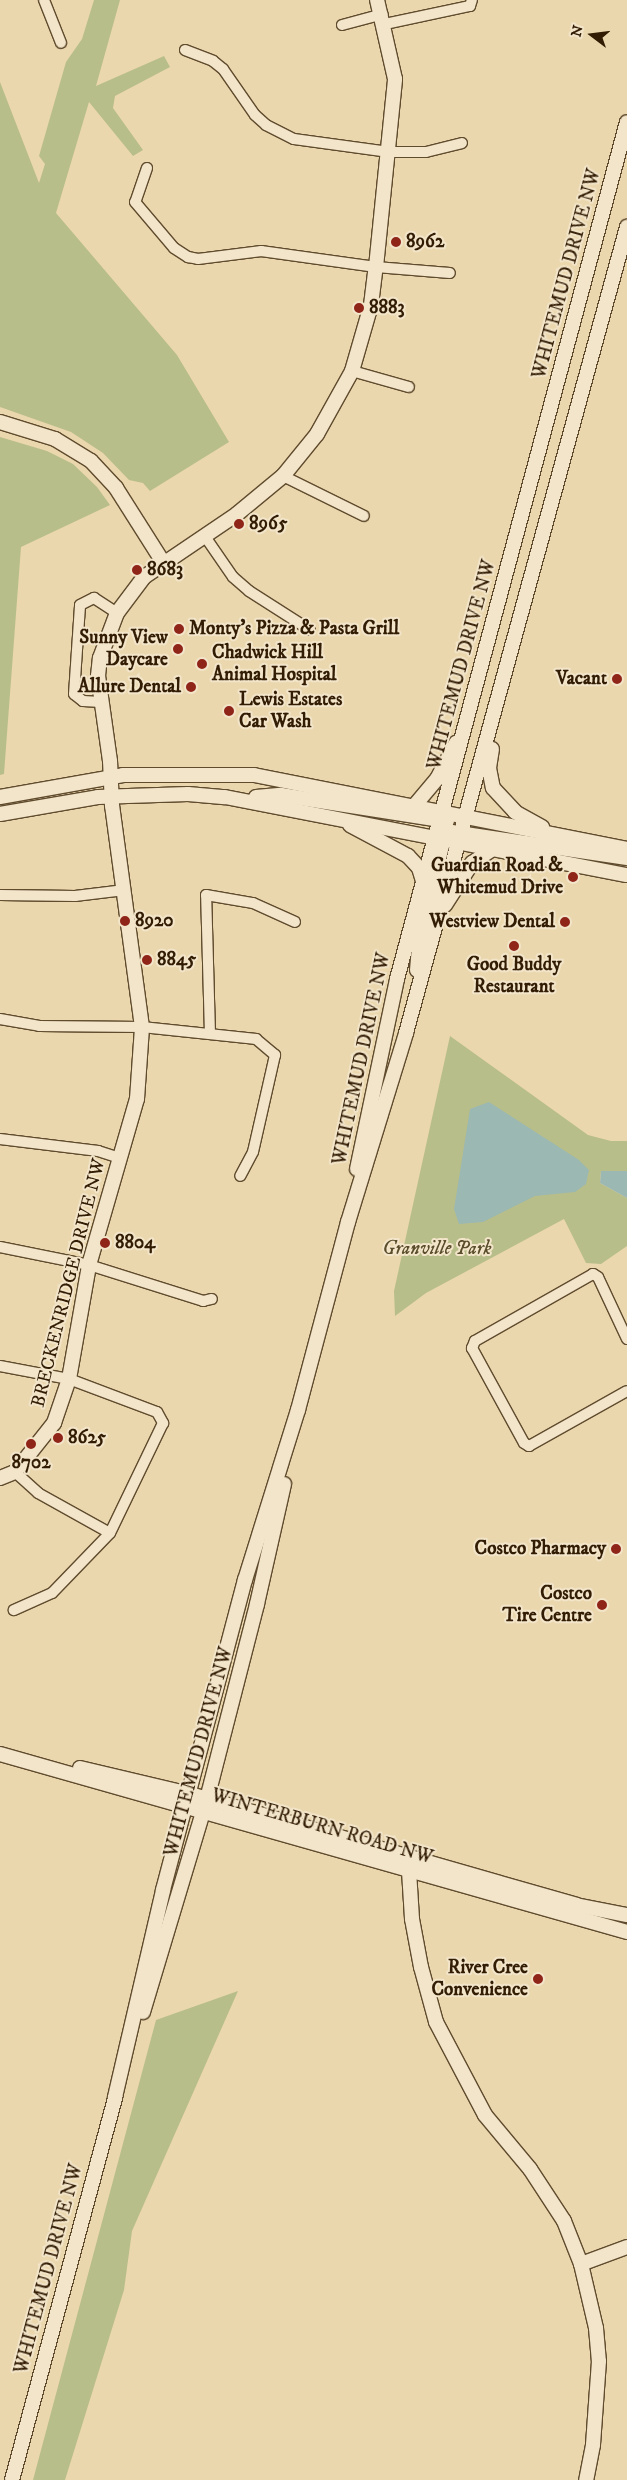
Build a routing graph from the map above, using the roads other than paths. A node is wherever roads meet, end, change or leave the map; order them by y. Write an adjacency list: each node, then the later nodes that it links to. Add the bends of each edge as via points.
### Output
1 (44, 0): 6 (street)
2 (377, 0): 4 (main road, BRECKENRIDGE DRIVE NW)
3 (472, 0): 4 (street, via 470,6)
4 (384, 19): 5 (street); 10 (main road, BRECKENRIDGE DRIVE NW, via 395,79)
5 (342, 24)
6 (61, 43)
7 (185, 50): 10 (street, via 213,61 223,69 256,115 280,132 323,145)
8 (627, 122): 26 (main road, WHITEMUD DRIVE NW)
9 (462, 143): 10 (street, via 426,152)
10 (389, 152): 13 (main road, BRECKENRIDGE DRIVE NW)
11 (147, 168): 13 (street, via 135,202 174,248 188,257 198,259 261,251)
12 (627, 227): 25 (main road, WHITEMUD DRIVE NW)
13 (376, 268): 14 (street); 15 (main road, BRECKENRIDGE DRIVE NW, via 369,313)
14 (450, 273)
15 (352, 371): 16 (street); 18 (main road, BRECKENRIDGE DRIVE NW, via 326,421)
16 (409, 388)
17 (0, 422): 21 (main road, via 55,439 81,453 100,469 124,500)
18 (283, 476): 19 (street); 20 (main road, BRECKENRIDGE DRIVE NW, via 238,514)
19 (364, 516)
20 (204, 535): 21 (main road, BRECKENRIDGE DRIVE NW); 23 (street, via 239,582)
21 (162, 562): 22 (main road, BRECKENRIDGE DRIVE NW, via 144,577)
22 (117, 612): 24 (main road, BRECKENRIDGE DRIVE NW, via 100,658); 24 (street, via 94,598 80,605 74,694 83,701)
23 (310, 630)
24 (101, 702): 27 (main road, BRECKENRIDGE DRIVE NW)
25 (496, 706): 34 (main road, WHITEMUD DRIVE NW); 36 (main road, via 499,724 489,768 493,788 515,812)
26 (464, 730): 31 (main road, via 437,779); 35 (main road, WHITEMUD DRIVE NW)
27 (110, 777): 28 (main road, BRECKENRIDGE DRIVE NW); 29 (main road); 31 (main road, via 254,774)
28 (111, 796): 30 (main road, via 188,794); 32 (main road); 43 (main road, BRECKENRIDGE DRIVE NW)
29 (0, 797)
30 (239, 799): 33 (main road); 35 (main road, via 281,795)
31 (415, 805): 35 (main road)
32 (0, 814)
33 (332, 816): 35 (main road); 42 (main road, via 377,836 408,856 419,868)
34 (465, 816): 35 (main road); 36 (main road); 37 (main road, WHITEMUD DRIVE NW)
35 (441, 827): 37 (main road); 42 (main road, WHITEMUD DRIVE NW); 47 (main road, via 419,948)
36 (558, 835): 39 (main road)
37 (460, 837): 38 (main road); 40 (main road); 45 (main road, WHITEMUD DRIVE NW)
38 (494, 849): 41 (main road); 45 (main road, via 472,863 452,898)
39 (627, 849)
40 (627, 858)
41 (627, 875)
42 (423, 881): 54 (main road, WHITEMUD DRIVE NW, via 383,1034)
43 (125, 890): 44 (street, via 74,896); 49 (main road, BRECKENRIDGE DRIVE NW)
44 (0, 895)
45 (440, 908): 47 (main road, WHITEMUD DRIVE NW)
46 (295, 922): 50 (street, via 253,903 206,895)
47 (416, 998): 54 (main road, WHITEMUD DRIVE NW)
48 (0, 1018): 49 (street, via 39,1026)
49 (142, 1027): 50 (street); 52 (main road, BRECKENRIDGE DRIVE NW, via 137,1099)
50 (210, 1034): 53 (street, via 256,1039 275,1054 252,1152)
51 (0, 1139): 52 (street, via 98,1151)
52 (119, 1158): 56 (main road, BRECKENRIDGE DRIVE NW)
53 (240, 1176)
54 (348, 1222): 62 (main road, WHITEMUD DRIVE NW)
55 (0, 1247): 56 (street)
56 (89, 1265): 57 (street, via 203,1301); 60 (main road, BRECKENRIDGE DRIVE NW)
57 (212, 1299)
58 (627, 1339): 61 (street, via 598,1277 593,1274 475,1341 472,1348 519,1435 529,1446)
59 (0, 1366): 60 (street)
60 (69, 1379): 63 (main road, BRECKENRIDGE DRIVE NW, via 54,1424); 65 (street, via 157,1412 163,1423)
61 (627, 1392)
62 (298, 1410): 68 (main road, WHITEMUD DRIVE NW, via 245,1580); 69 (main road, WHITEMUD DRIVE NW, via 257,1604)
63 (15, 1472): 64 (main road, BRECKENRIDGE DRIVE NW); 65 (street, via 38,1493)
64 (0, 1478)
65 (110, 1533): 66 (street, via 52,1593)
66 (14, 1610)
67 (4, 1755): 68 (main road, WINTERBURN ROAD NW, via 41,1759); 70 (main road, WINTERBURN ROAD NW)
68 (190, 1794): 69 (main road, WINTERBURN ROAD NW); 70 (main road)
69 (207, 1799): 70 (main road, WHITEMUD DRIVE NW); 71 (main road, WINTERBURN ROAD NW)
70 (194, 1811): 71 (main road, WINTERBURN ROAD NW); 74 (main road, WHITEMUD DRIVE NW); 74 (main road, WHITEMUD DRIVE NW, via 157,1971)
71 (410, 1865): 72 (main road, WINTERBURN ROAD NW); 73 (main road, WINTERBURN ROAD NW); 76 (main road, via 420,1967 436,2022 485,2115 530,2169 564,2221)
72 (627, 1915)
73 (627, 1932)
74 (115, 2097): 77 (main road, WHITEMUD DRIVE NW)
75 (627, 2246): 76 (main road)
76 (582, 2264): 78 (main road, via 599,2361 593,2445)
77 (12, 2480)
78 (586, 2480)

